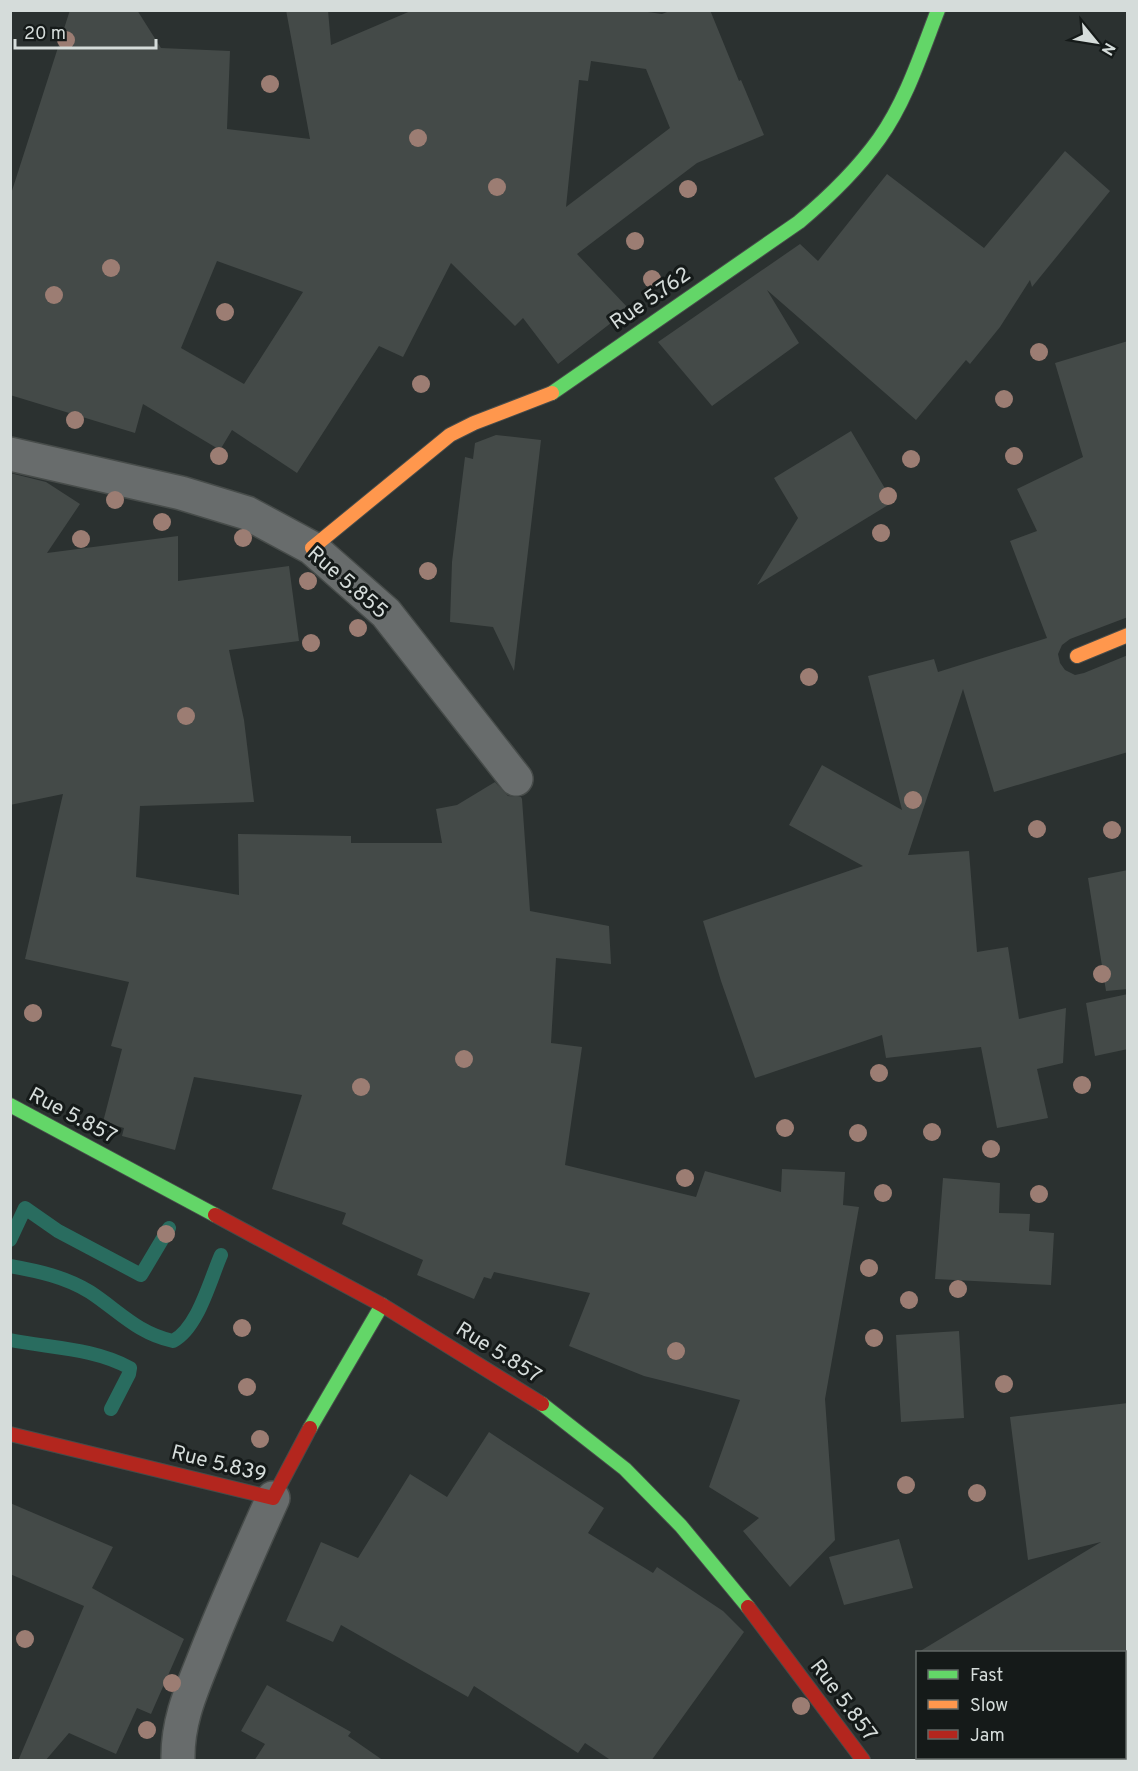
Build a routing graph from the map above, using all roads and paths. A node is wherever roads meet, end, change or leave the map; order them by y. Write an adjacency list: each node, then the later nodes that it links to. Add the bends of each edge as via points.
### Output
1 (938, 10): 3 (street, Rue 5.762, via 910,80 879,139 835,192 799,222 549,395 450,435)
2 (10, 454): 3 (street, Rue 5.855, via 181,493 247,513)
3 (312, 548): 6 (street, Rue 5.855, via 386,612)
4 (1128, 635): 5 (street)
5 (1077, 656)
6 (516, 779)
7 (10, 1104): 8 (street, Rue 5.857)
8 (382, 1305): 10 (street, Rue 5.839); 12 (street, Rue 5.857, via 543,1405 625,1469 681,1526 742,1598)
9 (10, 1434): 10 (street, Rue 5.839)
10 (273, 1498): 11 (street, via 182,1713)
11 (178, 1761)
12 (862, 1761)

